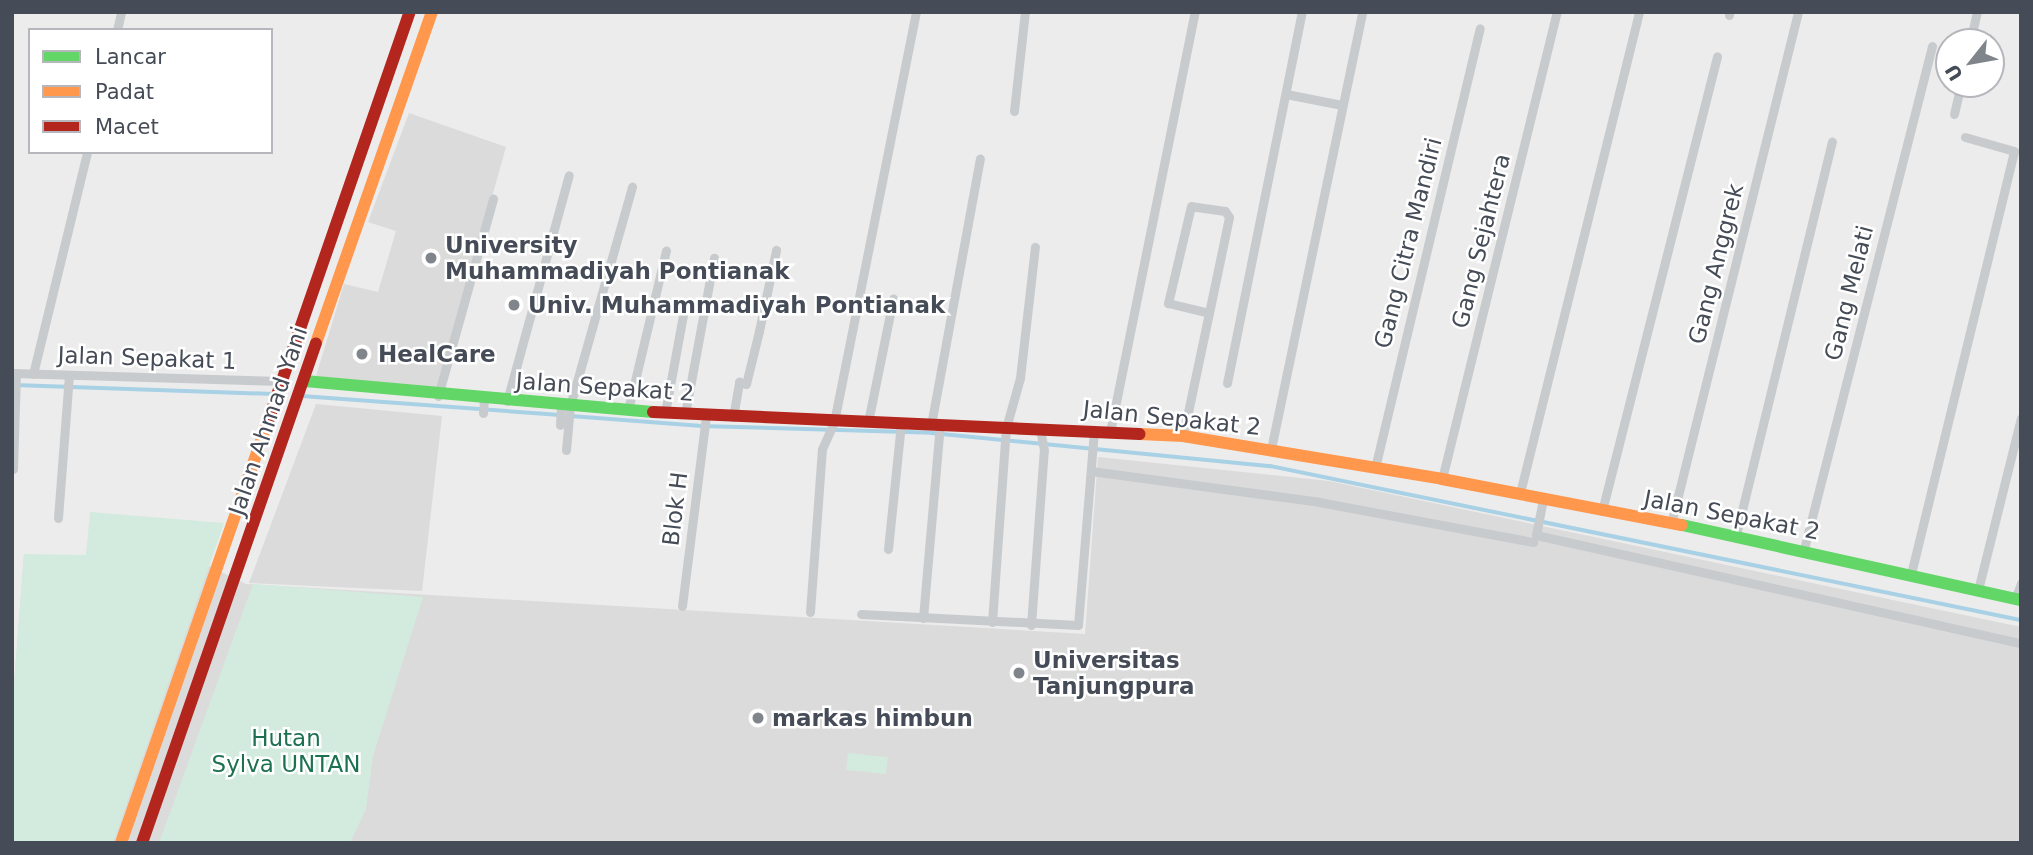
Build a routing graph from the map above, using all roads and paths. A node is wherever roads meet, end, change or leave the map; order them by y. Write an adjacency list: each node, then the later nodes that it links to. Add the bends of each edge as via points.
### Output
1 (410, 12): 30 (main road, Jalan Ahmad Yani)
2 (432, 12): 32 (main road, Jalan Ahmad Yani)
3 (916, 12): 51 (street)
4 (1026, 12): 17 (street)
5 (1195, 12): 55 (street)
6 (1302, 12): 14 (street)
7 (1362, 12): 16 (street)
8 (1557, 12): 64 (street, Gang Sejahtera)
9 (1639, 12): 65 (street)
10 (1798, 12): 69 (street, Gang Anggrek)
11 (1480, 28): 61 (street, Gang Citra Mandiri)
12 (1932, 46): 73 (street, Gang Melati)
13 (1717, 56): 67 (street)
14 (1286, 94): 16 (street); 38 (street)
15 (1958, 98): 18 (street)
16 (1342, 105): 59 (street)
17 (1014, 111)
18 (1954, 114)
19 (1965, 137): 74 (street, via 2014,151)
20 (1832, 142): 70 (street)
21 (87, 154): 35 (street)
22 (980, 158): 53 (street)
23 (569, 176): 42 (street)
24 (632, 187): 46 (street)
25 (493, 199): 41 (street)
26 (1035, 247): 54 (street, via 1020,378)
27 (666, 250): 43 (street)
28 (776, 250): 48 (street, via 746,384 739,382)
29 (714, 258): 45 (street)
30 (312, 296): 32 (main road); 39 (main road, Jalan Ahmad Yani)
31 (894, 299): 50 (street)
32 (332, 303): 40 (main road, Jalan Ahmad Yani)
33 (1209, 313): 33 (street, via 1170,305 1167,297 1191,206 1225,211 1229,217); 57 (street)
34 (683, 315): 44 (street)
35 (33, 374): 36 (street, Jalan Sepakat 1); 37 (street, Jalan Sepakat 1)
36 (15, 376): 62 (street)
37 (69, 379): 39 (street, Jalan Sepakat 1); 68 (street)
38 (1227, 383)
39 (280, 384): 85 (main road, Jalan Ahmad Yani)
40 (304, 384): 41 (main road, Jalan Sepakat 2); 86 (main road, Jalan Ahmad Yani)
41 (438, 396): 42 (main road, Jalan Sepakat 2, via 484,405)
42 (507, 401): 46 (main road, Jalan Sepakat 2)
43 (628, 410): 44 (main road, Jalan Sepakat 2); 46 (main road, Jalan Sepakat 2)
44 (665, 413): 45 (main road, Jalan Sepakat 2)
45 (685, 414): 47 (main road, Jalan Sepakat 2)
46 (564, 415): 60 (street)
47 (705, 418): 48 (main road, Jalan Sepakat 2); 78 (street, Blok H)
48 (733, 418): 51 (main road, Jalan Sepakat 2)
49 (2021, 418): 76 (street)
50 (868, 422): 51 (main road, Jalan Sepakat 2); 52 (main road, Jalan Sepakat 2)
51 (832, 426): 79 (street, via 825,441)
52 (901, 426): 53 (main road, Jalan Sepakat 2); 72 (street)
53 (937, 427): 54 (main road, Jalan Sepakat 2); 81 (street)
54 (1006, 431): 56 (main road, Jalan Sepakat 2); 82 (street)
55 (1110, 432): 57 (main road, Jalan Sepakat 2); 58 (main road, Jalan Sepakat 2)
56 (1042, 433): 58 (main road, Jalan Sepakat 2); 83 (street)
57 (1183, 436): 59 (main road, Jalan Sepakat 2)
58 (1093, 440): 63 (street)
59 (1270, 449): 61 (main road, Jalan Sepakat 2)
60 (566, 450)
61 (1375, 468): 64 (main road, Jalan Sepakat 2)
62 (13, 469)
63 (1091, 471): 71 (street, via 1320,502); 83 (street, via 1078,625)
64 (1442, 478): 65 (main road, Jalan Sepakat 2)
65 (1520, 493): 66 (main road, Jalan Sepakat 2)
66 (1542, 505): 67 (main road, Jalan Sepakat 2); 84 (street, via 1536,535)
67 (1602, 511): 69 (main road, Jalan Sepakat 2)
68 (58, 518)
69 (1671, 524): 70 (main road, Jalan Sepakat 2)
70 (1736, 535): 73 (main road, Jalan Sepakat 2)
71 (1533, 542)
72 (888, 549)
73 (1804, 549): 74 (main road, Jalan Sepakat 2)
74 (1911, 574): 76 (main road, Jalan Sepakat 2)
75 (2021, 583): 77 (street)
76 (1978, 590): 77 (main road, Jalan Sepakat 2)
77 (2018, 600)
78 (682, 606)
79 (810, 612)
80 (861, 614): 81 (street)
81 (923, 618): 82 (street)
82 (992, 622): 83 (street)
83 (1031, 625)
84 (2021, 643)
85 (121, 843)
86 (142, 843)

